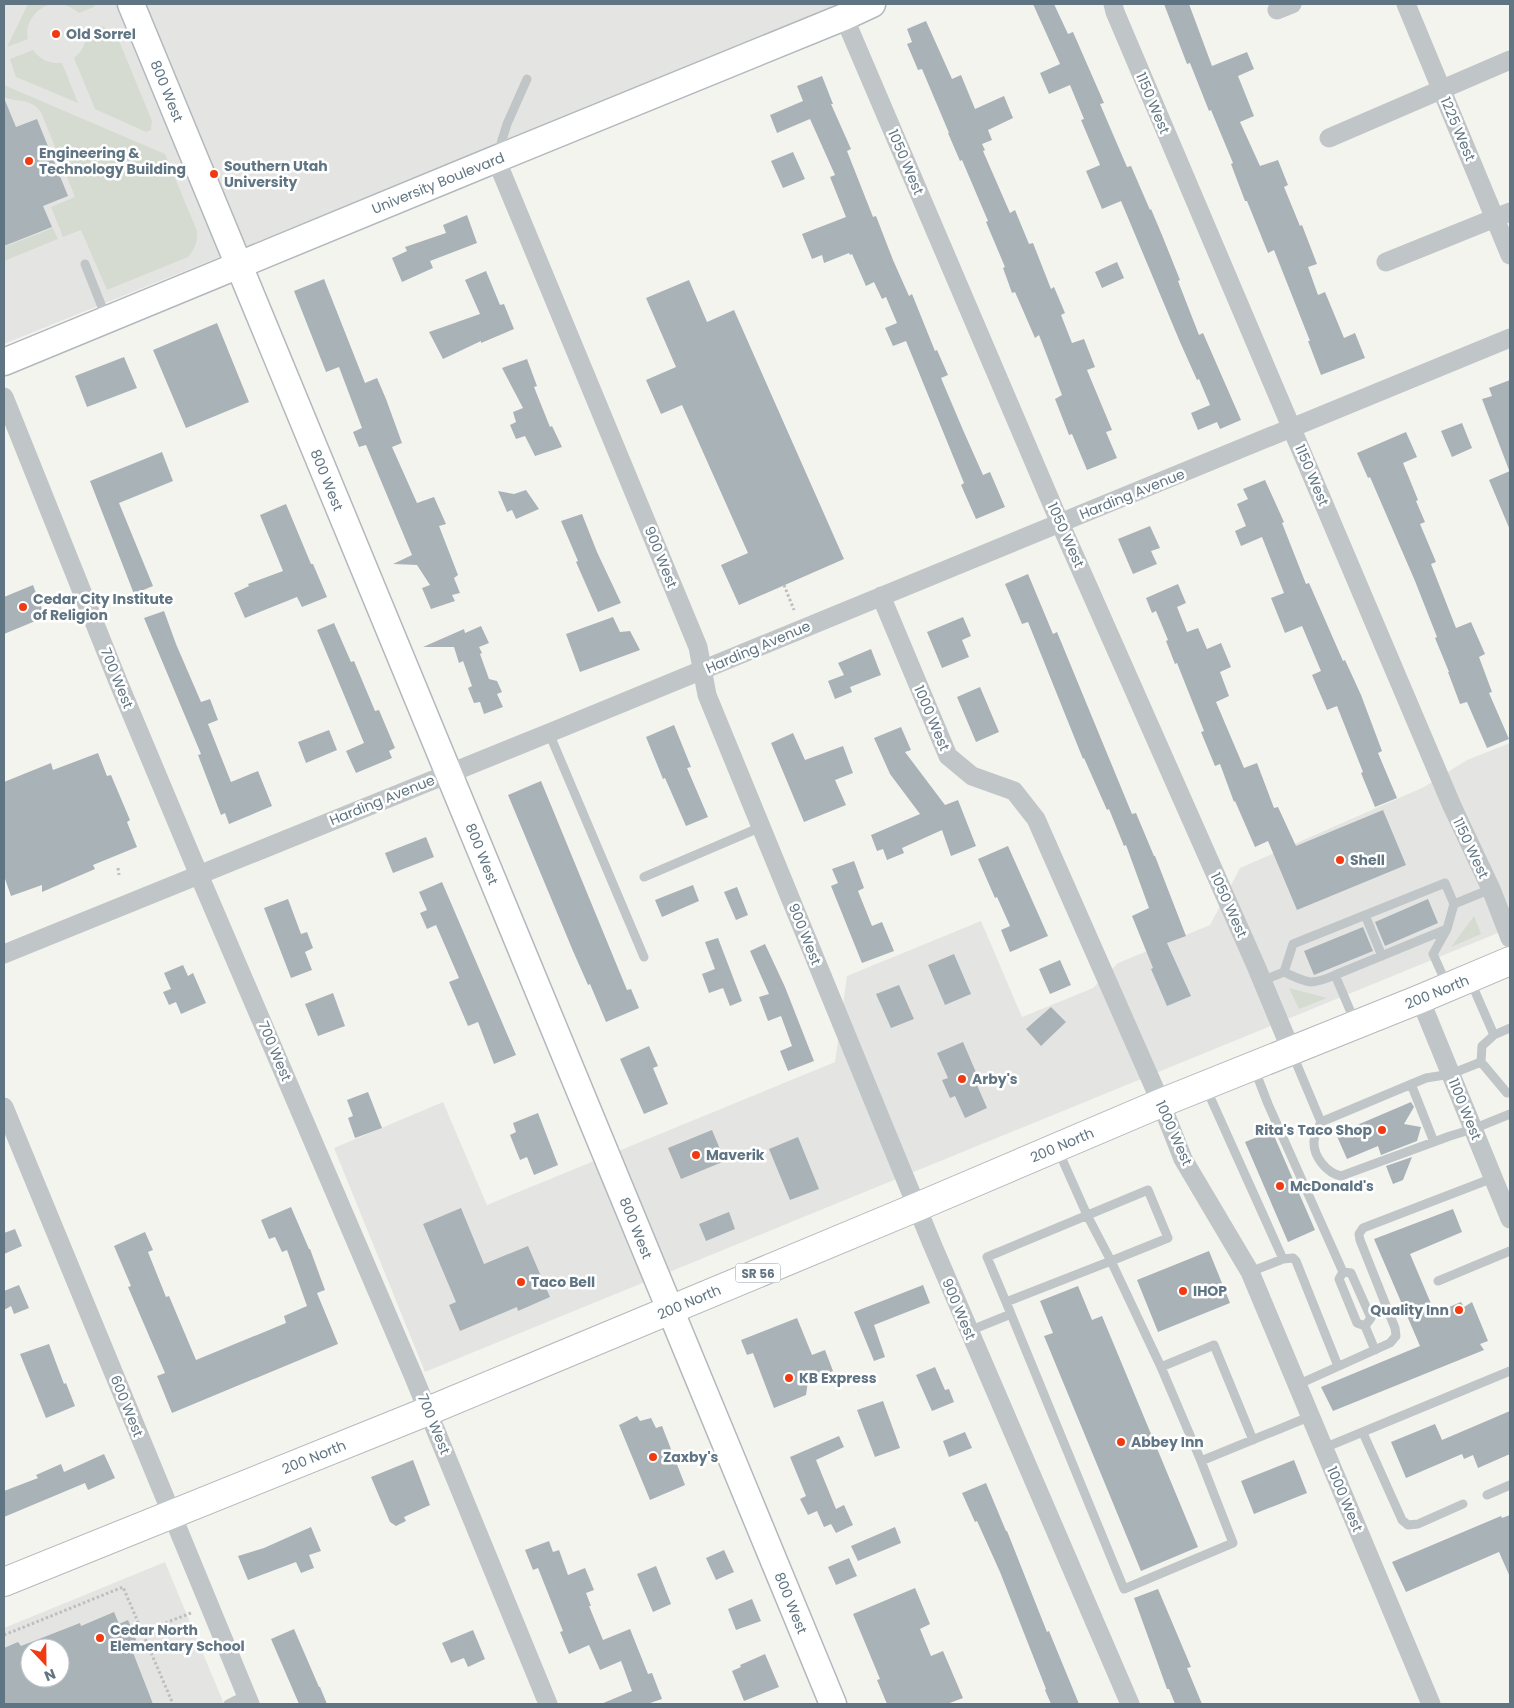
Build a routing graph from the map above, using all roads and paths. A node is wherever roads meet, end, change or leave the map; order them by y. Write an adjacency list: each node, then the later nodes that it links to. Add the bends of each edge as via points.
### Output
1 (131, 4): 15 (street, 800 West)
2 (872, 4): 5 (street, University Boulevard)
3 (1406, 4): 8 (street, 1225 West)
4 (1112, 6): 20 (street, 1150 West)
5 (844, 17): 10 (street, University Boulevard); 21 (street, 1050 West)
6 (1510, 60): 8 (street)
7 (527, 79): 10 (lane)
8 (1441, 89): 9 (street); 11 (street, 1225 West)
9 (1329, 138)
10 (496, 159): 15 (street, University Boulevard); 25 (street, 900 West, via 698,647)
11 (1503, 215): 12 (street, 1225 West); 13 (street)
12 (1510, 255)
13 (1386, 262)
14 (85, 264): 16 (lane)
15 (239, 265): 16 (street, University Boulevard); 27 (street, 800 West)
16 (107, 320): 18 (street, University Boulevard)
17 (1510, 338): 20 (street, Harding Avenue)
18 (4, 362)
19 (4, 397): 31 (street, 700 West)
20 (1292, 429): 21 (street, Harding Avenue); 33 (street, 1150 West, via 1452,806)
21 (1060, 523): 23 (street, Harding Avenue); 44 (street, 1050 West)
22 (784, 585): 24 (path)
23 (881, 596): 25 (street, Harding Avenue); 57 (street, 1000 West, via 948,756 972,776 1014,791 1036,819)
24 (794, 610)
25 (703, 670): 26 (street, Harding Avenue); 28 (street, 900 West, via 707,695)
26 (549, 733): 27 (street, Harding Avenue); 40 (lane)
27 (448, 773): 31 (street, Harding Avenue); 75 (street, 800 West)
28 (761, 827): 32 (lane); 65 (street, 900 West)
29 (118, 868): 30 (path)
30 (119, 875)
31 (199, 875): 38 (street, Harding Avenue); 84 (street, 700 West)
32 (644, 877)
33 (1491, 889): 34 (lane); 37 (street, 1150 West)
34 (1454, 904): 35 (lane, via 1445,883); 36 (lane)
35 (1365, 915): 39 (lane); 42 (lane, via 1293,944)
36 (1447, 929): 39 (lane); 45 (lane, via 1433,954)
37 (1510, 938)
38 (4, 954)
39 (1382, 956): 43 (lane)
40 (644, 957)
41 (1510, 961): 45 (main road, 200 North / SR 56)
42 (1284, 972): 43 (lane, via 1303,981 1318,983); 44 (lane)
43 (1335, 976): 47 (lane)
44 (1262, 981): 50 (street, 1050 West)
45 (1458, 983): 46 (main road, 200 North / SR 56); 49 (lane)
46 (1420, 999): 47 (main road, 200 North / SR 56); 53 (street, 1100 West)
47 (1356, 1024): 50 (main road, 200 North / SR 56)
48 (1510, 1028): 49 (lane)
49 (1494, 1035): 51 (lane, via 1482,1046)
50 (1291, 1050): 52 (main road, 200 North / SR 56); 60 (lane)
51 (1480, 1062): 53 (lane); 56 (lane)
52 (1253, 1066): 55 (main road, 200 North / SR 56); 72 (lane)
53 (1451, 1074): 54 (lane); 61 (street, 1100 West)
54 (1411, 1084): 60 (lane); 62 (lane)
55 (1205, 1085): 57 (main road, 200 North / SR 56); 69 (lane)
56 (1509, 1095)
57 (1161, 1103): 63 (main road, 200 North / SR 56); 71 (street, 1000 West, via 1183,1159)
58 (4, 1107): 93 (street, 600 West)
59 (1510, 1114): 61 (lane)
60 (1321, 1122): 62 (lane, via 1314,1143 1318,1157 1326,1170 1341,1176)
61 (1473, 1129): 62 (lane); 64 (street, 1100 West)
62 (1434, 1142)
63 (1056, 1147): 65 (main road, 200 North / SR 56); 66 (lane)
64 (1493, 1178): 67 (street, 1100 West); 79 (lane, via 1363,1228 1360,1240 1396,1336)
65 (917, 1207): 75 (main road, 200 North / SR 56); 78 (street, 900 West)
66 (1087, 1215): 70 (lane); 70 (lane, via 1148,1190 1168,1238); 74 (lane, via 987,1257)
67 (1510, 1215)
68 (1510, 1251): 73 (lane)
69 (1282, 1259): 71 (lane); 80 (lane, via 1293,1258 1296,1261)
70 (1112, 1261): 74 (lane); 81 (lane)
71 (1250, 1272): 83 (street, 1000 West)
72 (1343, 1272): 77 (lane, via 1339,1279 1357,1323); 77 (lane, via 1351,1273 1371,1318)
73 (1438, 1281)
74 (1006, 1302): 76 (lane)
75 (670, 1310): 84 (main road, 200 North / SR 56); 102 (street, 800 West)
76 (1011, 1314): 78 (lane); 89 (lane, via 1124,1589 1233,1543)
77 (1365, 1326): 79 (lane)
78 (969, 1331): 103 (street, 900 West)
79 (1375, 1350): 80 (lane)
80 (1338, 1366): 83 (lane)
81 (1161, 1367): 87 (lane, via 1214,1345); 89 (lane)
82 (1510, 1371): 86 (lane)
83 (1297, 1384): 85 (street, 1000 West)
84 (428, 1411): 93 (main road, 200 North / SR 56); 101 (street, 700 West)
85 (1311, 1416): 87 (lane); 88 (street, 1000 West)
86 (1363, 1433): 88 (lane); 92 (lane, via 1402,1520 1408,1525 1418,1524)
87 (1253, 1440): 89 (lane)
88 (1324, 1448): 104 (street, 1000 West)
89 (1201, 1461)
90 (1510, 1485): 91 (lane)
91 (1487, 1495)
92 (1463, 1504)
93 (171, 1514): 94 (main road, 200 North / SR 56); 98 (street, 600 West)
94 (4, 1582)
95 (191, 1613): 96 (path)
96 (142, 1632): 97 (path, via 123,1587); 99 (path)
97 (4, 1635)
98 (248, 1700): 100 (lane)
99 (173, 1704)
100 (228, 1704)
101 (548, 1704)
102 (833, 1704)
103 (1130, 1704)
104 (1431, 1704)

